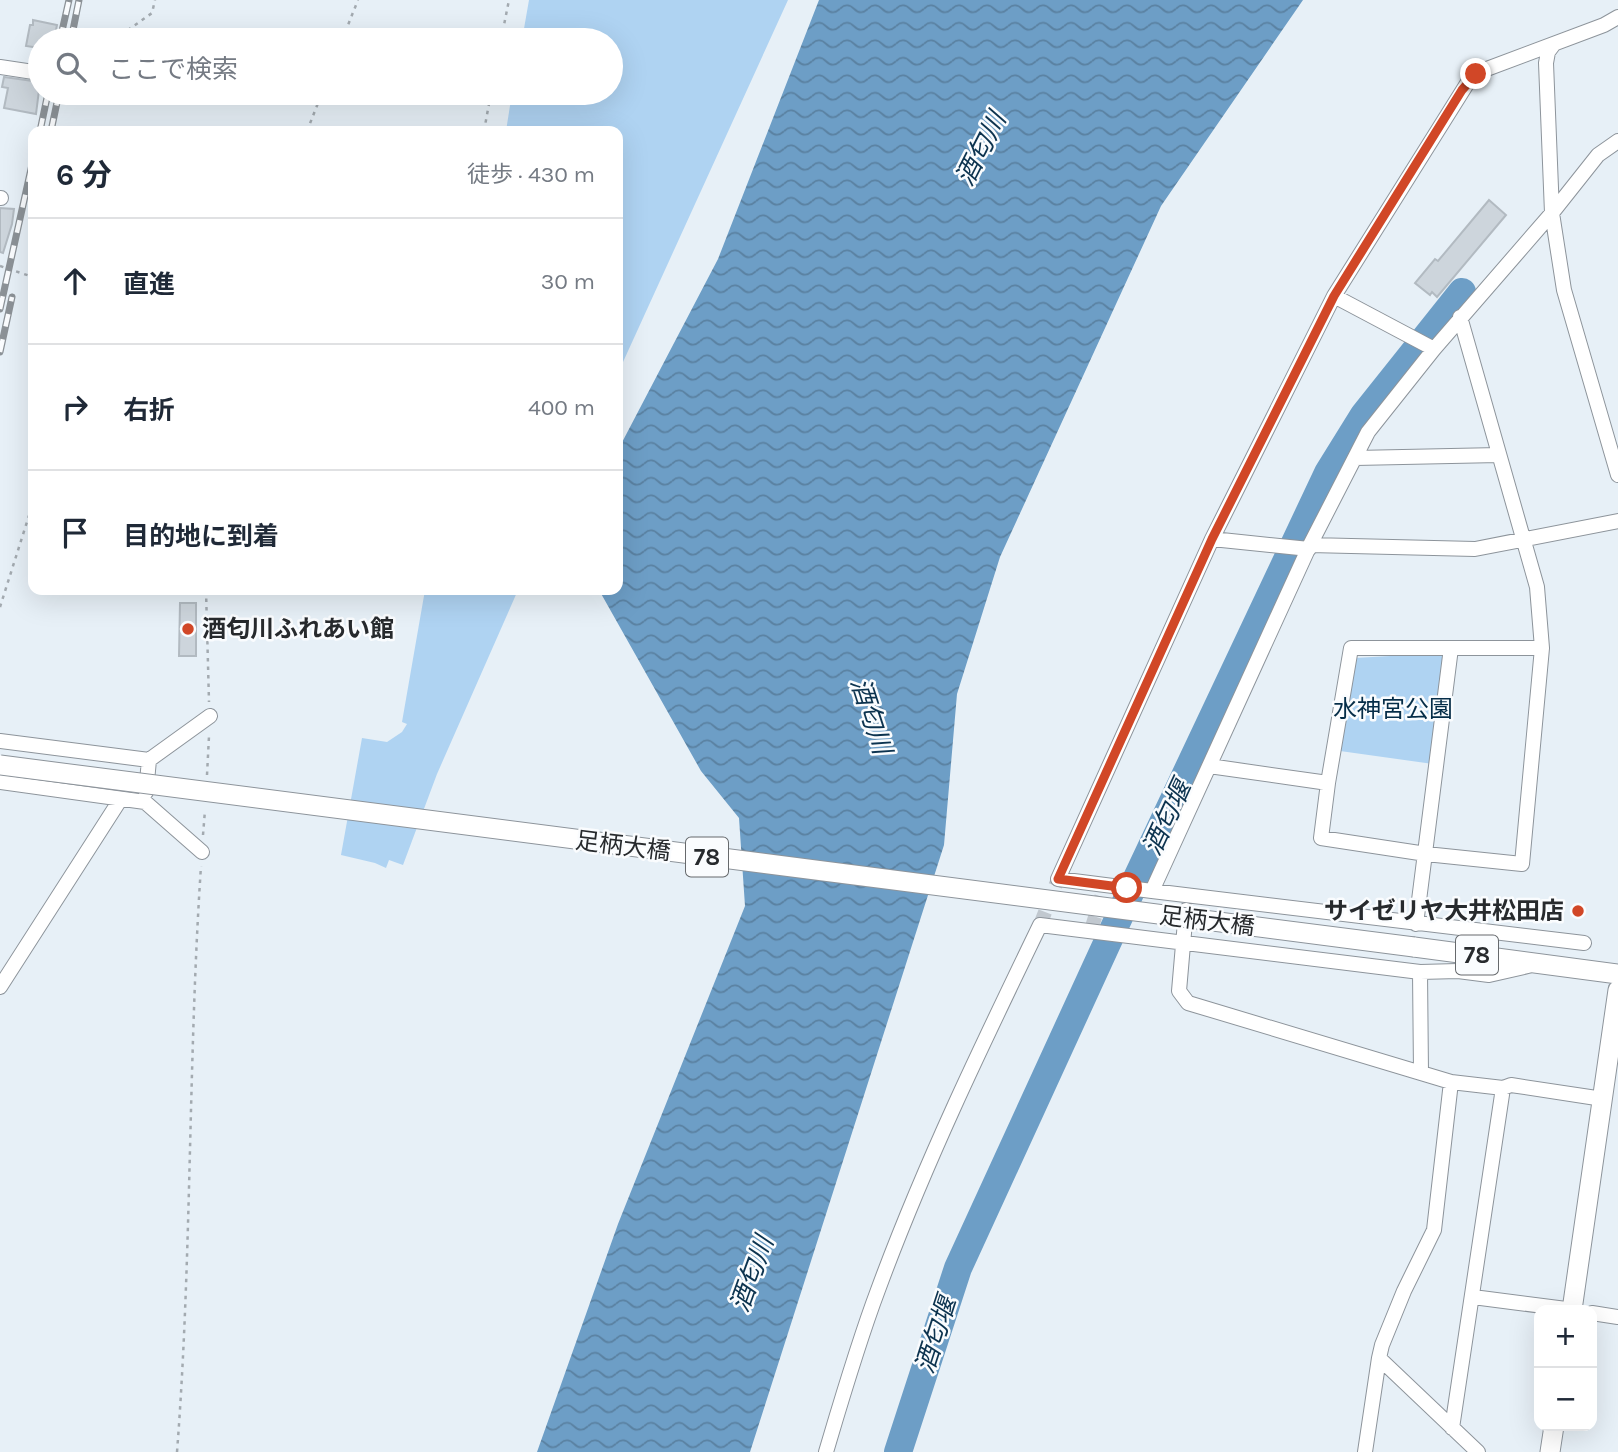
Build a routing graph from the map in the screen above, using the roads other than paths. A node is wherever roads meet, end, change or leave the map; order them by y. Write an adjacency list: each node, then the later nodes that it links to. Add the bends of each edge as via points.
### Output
1 (1618, 17): 2 (street)
2 (1554, 44): 6 (street, via 1546,59); 7 (street, via 1470,79)
3 (0, 67): 4 (street)
4 (28, 71)
5 (1618, 141): 6 (street, via 1598,155)
6 (1552, 213): 8 (street); 12 (street, via 1564,290)
7 (1334, 296): 9 (street); 15 (street)
8 (1460, 317): 9 (street); 10 (street)
9 (1426, 345): 11 (street)
10 (1499, 455): 11 (street); 14 (street)
11 (1355, 458): 16 (street)
12 (1618, 475)
13 (1618, 521): 14 (street)
14 (1523, 538): 16 (street, via 1475,549); 18 (street, via 1536,587)
15 (1212, 539): 16 (street); 30 (street, via 1058,879)
16 (1301, 547): 23 (street)
17 (1451, 648): 18 (street); 25 (street, via 1351,648); 29 (street)
18 (1542, 648): 29 (street, via 1522,864)
19 (210, 716): 21 (street)
20 (0, 741): 21 (street)
21 (149, 760): 27 (street)
22 (0, 765): 35 (main road, 足柄大橋 / 78, bridge)
23 (1209, 766): 25 (street); 30 (street)
24 (0, 782): 26 (street)
25 (1328, 783): 29 (street, via 1321,838)
26 (120, 800): 27 (street); 38 (street)
27 (145, 802): 28 (street)
28 (202, 852)
29 (1426, 854): 32 (street)
30 (1140, 889): 31 (street)
31 (1188, 896): 32 (street); 34 (street)
32 (1416, 924): 33 (street)
33 (1584, 943)
34 (1182, 944): 36 (street); 40 (street, via 1179,992 1188,1003); 52 (street, via 1040,925 923,1177 877,1291)
35 (1540, 964): 36 (street, via 1489,975); 37 (main road, 78)
36 (1420, 972): 40 (street)
37 (1618, 974)
38 (0, 987)
39 (1618, 990): 43 (main road)
40 (1421, 1072): 41 (street)
41 (1451, 1082): 42 (street); 49 (street, via 1434,1230 1404,1291)
42 (1503, 1088): 43 (street, via 1511,1085); 44 (street)
43 (1603, 1099): 46 (main road)
44 (1473, 1297): 45 (street); 50 (street)
45 (1535, 1305)
46 (1574, 1305)
47 (1597, 1314): 48 (street)
48 (1618, 1317)
49 (1380, 1358): 50 (street); 53 (street)
50 (1452, 1429): 54 (street)
51 (1553, 1431): 55 (main road)
52 (826, 1452)
53 (1365, 1452)
54 (1478, 1452)
55 (1550, 1452)

